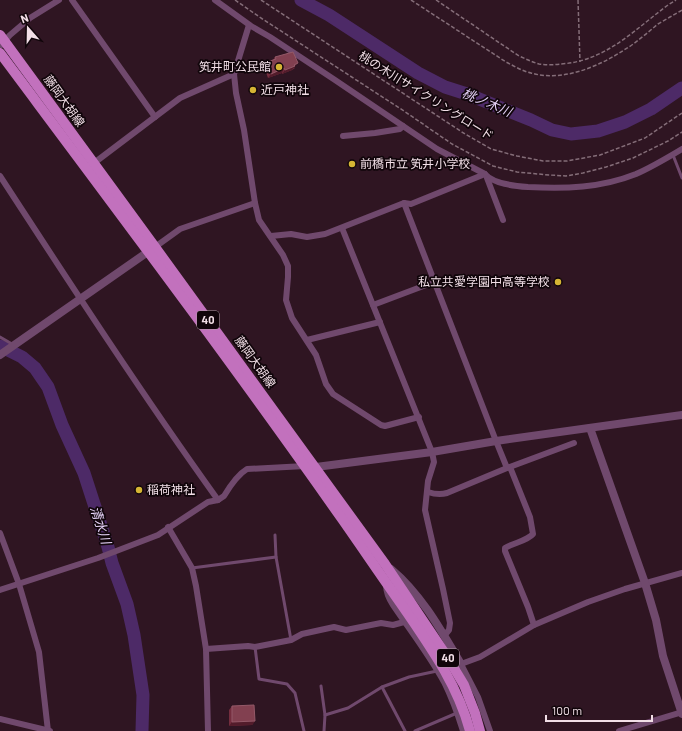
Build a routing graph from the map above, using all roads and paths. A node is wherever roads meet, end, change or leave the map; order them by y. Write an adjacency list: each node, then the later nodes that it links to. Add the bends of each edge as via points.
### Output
1 (59, 0): 12 (street, via 30,18)
2 (72, 0): 17 (street)
3 (215, 0): 11 (street)
4 (235, 0): 19 (path, via 452,144 493,166 517,172 566,176 578,174 633,158)
5 (261, 0): 16 (path, 桃の木川サイクリングロード, via 465,134 491,148 517,156 543,161 567,161 600,155 645,138)
6 (411, 0): 10 (path, via 506,62 532,74 547,76 565,75 606,61)
7 (436, 0): 14 (path, via 531,62 556,65)
8 (578, 0): 14 (path)
9 (676, 0): 14 (path, via 617,44)
10 (682, 10)
11 (249, 25): 15 (street); 18 (street)
12 (2, 41): 23 (main road, 藤岡大胡線 / 40)
13 (0, 53): 32 (main road, 藤岡大胡線 / 40)
14 (580, 62)
15 (234, 74): 17 (street, via 180,98); 27 (street)
16 (682, 113)
17 (155, 117): 23 (street)
18 (402, 126): 20 (street, via 374,133); 25 (street)
19 (682, 132)
20 (343, 136)
21 (682, 149): 22 (street)
22 (673, 154): 25 (street, via 635,175 589,186 522,187 501,183); 26 (lane)
23 (94, 163): 32 (main road, 藤岡大胡線 / 40)
24 (0, 176): 34 (street)
25 (486, 176): 28 (street, via 411,204); 29 (street)
26 (682, 178)
27 (255, 203): 31 (street, via 259,220); 32 (street, via 180,229)
28 (404, 203): 30 (street); 33 (street)
29 (503, 220)
30 (342, 228): 31 (street, via 308,237 291,234); 35 (street)
31 (271, 236): 38 (street, via 288,266 286,300 292,318)
32 (152, 250): 34 (street); 47 (main road, 藤岡大胡線 / 40); 48 (main road, 藤岡大胡線 / 40)
33 (434, 282): 35 (street); 44 (street)
34 (81, 299): 39 (street); 51 (street)
35 (373, 305): 36 (street)
36 (380, 322): 38 (street); 42 (street)
37 (0, 337): 39 (lane)
38 (307, 340): 42 (street, via 333,394 383,426)
39 (14, 346): 40 (street)
40 (0, 355)
41 (682, 415): 43 (street)
42 (419, 417): 46 (street)
43 (590, 428): 44 (street); 60 (street)
44 (496, 441): 46 (street); 49 (street)
45 (574, 443): 49 (street)
46 (432, 452): 48 (street); 50 (street, via 434,462 428,481)
47 (305, 466): 48 (street); 51 (street, via 247,469); 59 (main road, 藤岡大胡線 / 40)
48 (316, 467): 56 (main road, 藤岡大胡線 / 40)
49 (509, 467): 50 (street, via 442,494); 64 (street, via 530,517 533,534 510,544 505,551)
50 (428, 492): 65 (street, via 425,510 450,623 449,630)
51 (218, 500): 52 (street, via 208,502)
52 (168, 527): 57 (street); 61 (street, via 158,535 98,558)
53 (0, 532): 61 (street)
54 (275, 535): 55 (lane)
55 (276, 557): 57 (lane); 66 (lane)
56 (385, 564): 65 (street, via 414,591); 74 (main road, 藤岡大胡線 / 40, via 464,685)
57 (192, 568): 68 (street)
58 (682, 574): 60 (street)
59 (386, 582): 63 (street, via 388,597); 74 (main road, 藤岡大胡線 / 40, via 440,662)
60 (645, 583): 64 (street); 73 (street, via 663,656)
61 (19, 584): 62 (street); 77 (street, via 39,652)
62 (0, 590)
63 (403, 620): 66 (street, via 393,625 381,623 346,630 334,627 302,634); 70 (street)
64 (534, 624): 69 (street, via 480,657)
65 (444, 636): 69 (street)
66 (291, 640): 67 (street)
67 (255, 647): 68 (street); 79 (lane, via 259,679 287,684 295,693)
68 (206, 650): 78 (street)
69 (461, 664): 86 (street, via 478,697)
70 (437, 671): 72 (lane, via 409,677); 74 (street)
71 (321, 686): 75 (lane)
72 (382, 687): 75 (lane, via 348,708); 81 (lane)
73 (682, 713): 87 (street)
74 (466, 714): 82 (lane); 83 (street); 84 (main road, 40); 85 (main road, 40)
75 (325, 715): 80 (lane)
76 (0, 719): 77 (street)
77 (49, 731)
78 (208, 731)
79 (304, 731)
80 (324, 731)
81 (405, 731)
82 (415, 731)
83 (463, 731)
84 (470, 731)
85 (480, 731)
86 (490, 731)
87 (619, 731)

